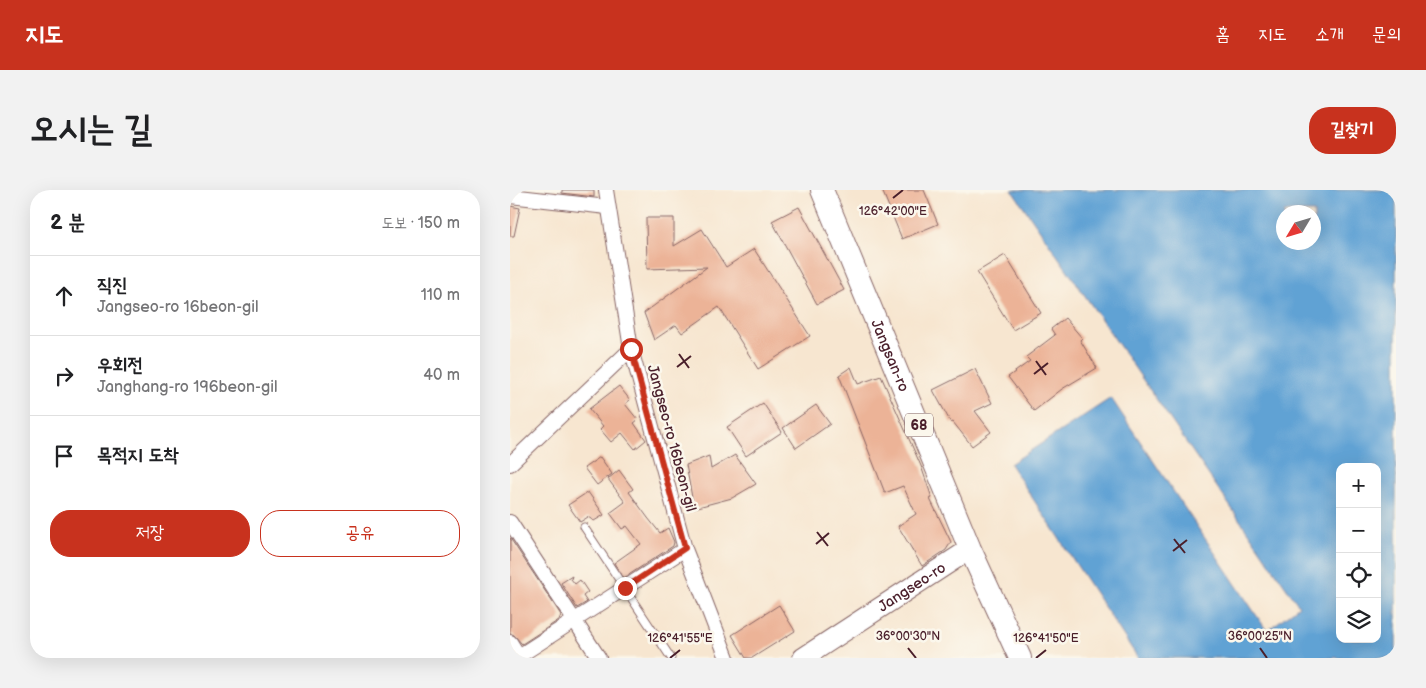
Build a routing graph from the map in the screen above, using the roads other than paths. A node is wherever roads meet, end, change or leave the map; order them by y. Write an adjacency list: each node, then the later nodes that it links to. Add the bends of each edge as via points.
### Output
1 (606, 190): 4 (street, Jangseo-ro 16beon-gil)
2 (822, 190): 10 (main road, Jangsan-ro / 68)
3 (510, 196): 4 (street)
4 (607, 206): 5 (street, Jangseo-ro 16beon-gil)
5 (631, 349): 6 (street); 9 (street, Jangseo-ro 16beon-gil)
6 (510, 464)
7 (510, 522): 12 (street)
8 (584, 527): 11 (lane)
9 (685, 548): 11 (street); 17 (street, Jangseo-ro 16beon-gil)
10 (970, 549): 18 (main road, Jangseo-ro); 19 (main road, Jangsan-ro / 68)
11 (625, 588): 12 (street); 16 (lane)
12 (574, 621): 14 (street); 15 (street)
13 (510, 642): 14 (street)
14 (518, 657)
15 (599, 658)
16 (671, 658)
17 (727, 658)
18 (802, 658)
19 (1020, 658)

